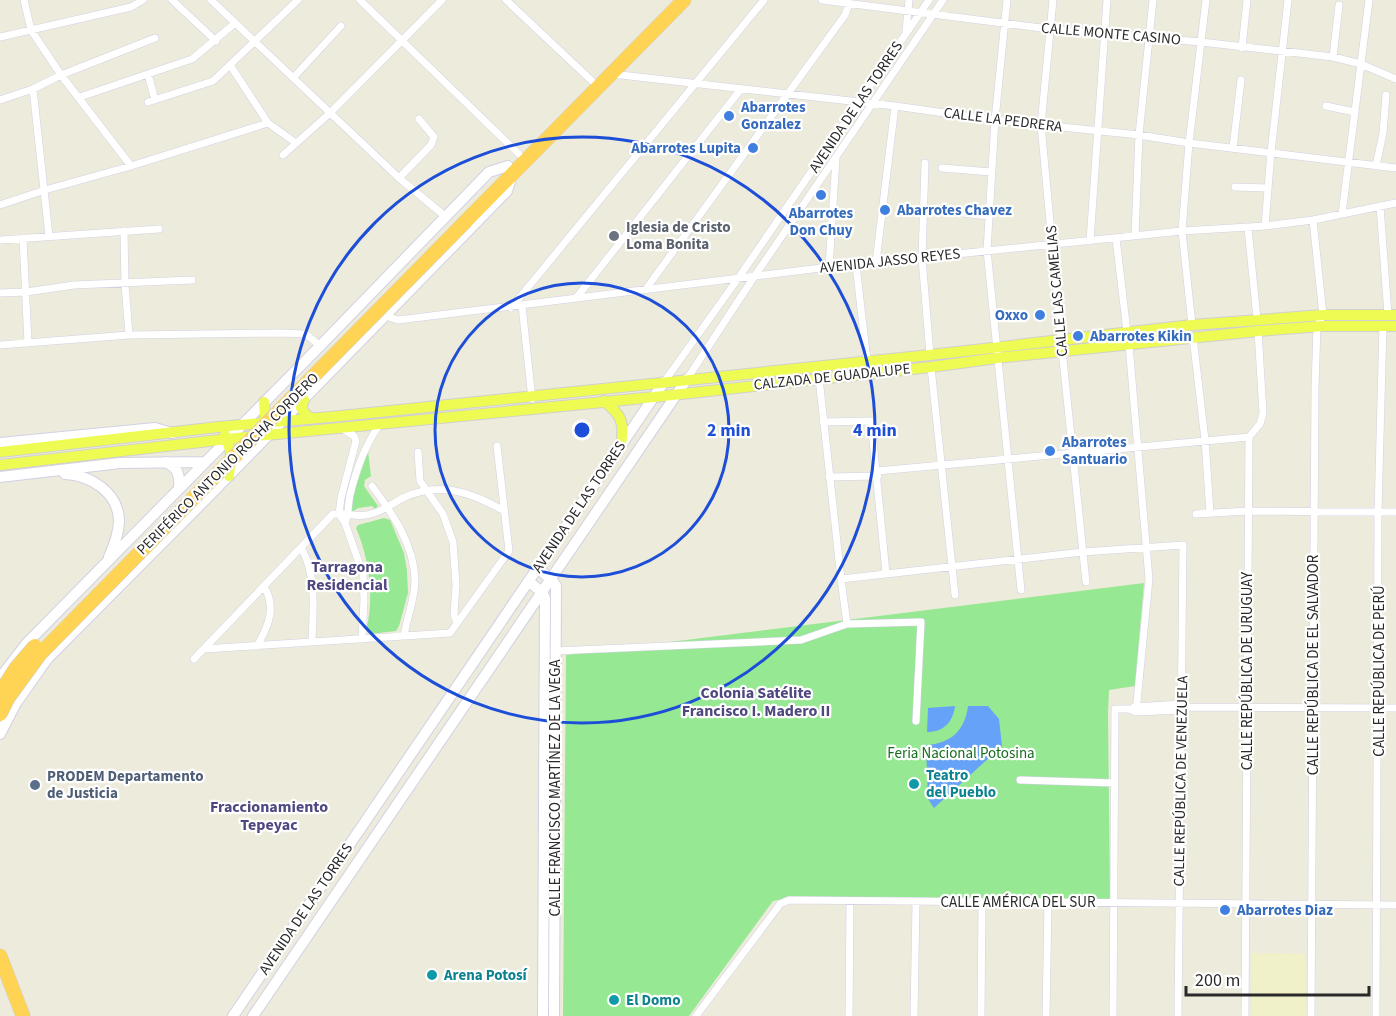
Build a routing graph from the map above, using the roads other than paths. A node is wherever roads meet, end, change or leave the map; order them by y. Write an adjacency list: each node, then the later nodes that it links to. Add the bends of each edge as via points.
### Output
1 (24, 0): 33 (street)
2 (143, 0): 33 (street, via 131,7)
3 (172, 0): 40 (street)
4 (211, 0): 29 (street)
5 (360, 0): 39 (street)
6 (442, 0): 39 (street)
7 (506, 0): 54 (street)
8 (671, 0): 54 (highway)
9 (684, 0): 48 (highway)
10 (764, 0): 55 (street)
11 (822, 0): 24 (street, CALLE MONTE CASINO)
12 (909, 0): 26 (street)
13 (929, 0): 27 (street, AVENIDA DE LAS TORRES)
14 (943, 0): 28 (street, AVENIDA DE LAS TORRES)
15 (1007, 0): 30 (street)
16 (1053, 0): 32 (street, CALLE LAS CAMELIAS)
17 (1107, 0): 35 (street)
18 (1153, 0): 37 (street)
19 (1206, 0): 42 (street)
20 (1248, 0): 43 (street)
21 (1288, 0): 44 (street)
22 (1369, 0): 46 (street)
23 (294, 1): 41 (street)
24 (849, 4): 26 (street, CALLE MONTE CASINO); 58 (street)
25 (1339, 5): 45 (street)
26 (908, 11): 27 (street, CALLE MONTE CASINO); 34 (street)
27 (921, 12): 28 (street, CALLE MONTE CASINO); 34 (street, AVENIDA DE LAS TORRES)
28 (933, 15): 30 (street, CALLE MONTE CASINO); 63 (street, AVENIDA DE LAS TORRES)
29 (234, 24): 40 (street); 41 (street)
30 (1004, 24): 32 (street, CALLE MONTE CASINO); 69 (street)
31 (341, 26): 51 (street)
32 (1049, 29): 35 (street, CALLE MONTE CASINO); 71 (street, CALLE LAS CAMELIAS)
33 (31, 30): 36 (street); 49 (street)
34 (906, 33): 62 (street, AVENIDA DE LAS TORRES)
35 (1104, 34): 37 (street, CALLE MONTE CASINO); 72 (street)
36 (0, 37)
37 (1150, 37): 42 (street, CALLE MONTE CASINO); 73 (street)
38 (155, 38): 49 (street)
39 (403, 40): 67 (street); 79 (street)
40 (216, 41): 50 (street, via 192,59)
41 (255, 41): 47 (street); 51 (street)
42 (1201, 42): 43 (street, CALLE MONTE CASINO); 75 (street)
43 (1242, 48): 44 (street, CALLE MONTE CASINO)
44 (1282, 53): 45 (street, CALLE MONTE CASINO); 77 (street)
45 (1333, 57): 46 (street, CALLE MONTE CASINO)
46 (1361, 64): 52 (street, CALLE MONTE CASINO); 66 (street)
47 (230, 65): 50 (street, via 213,81 152,101); 70 (street)
48 (610, 74): 55 (street, CALLE LA PEDRERA); 85 (highway)
49 (61, 75): 56 (street); 60 (street)
50 (148, 75): 60 (street)
51 (293, 78): 67 (street)
52 (1396, 79)
53 (1241, 80): 76 (street)
54 (592, 81): 79 (highway)
55 (695, 83): 57 (street, CALLE LA PEDRERA); 128 (street)
56 (33, 89): 61 (street); 92 (street)
57 (741, 90): 58 (street, CALLE LA PEDRERA); 126 (street)
58 (788, 94): 62 (street, CALLE LA PEDRERA); 123 (street)
59 (1386, 95): 84 (street)
60 (80, 97): 83 (street)
61 (0, 100)
62 (859, 102): 63 (street, CALLE LA PEDRERA); 121 (street, AVENIDA DE LAS TORRES)
63 (873, 104): 64 (street, CALLE LA PEDRERA); 80 (street, AVENIDA DE LAS TORRES)
64 (895, 106): 69 (street, CALLE LA PEDRERA); 116 (street)
65 (1326, 106): 66 (street)
66 (1355, 112): 82 (street)
67 (330, 113): 74 (street); 89 (street)
68 (419, 119): 89 (street, via 434,140)
69 (995, 120): 71 (street, CALLE LA PEDRERA); 88 (street)
70 (268, 123): 74 (street); 83 (street)
71 (1041, 125): 72 (street, CALLE LA PEDRERA); 113 (street, CALLE LAS CAMELIAS)
72 (1098, 130): 73 (street, CALLE LA PEDRERA); 112 (street)
73 (1139, 135): 75 (street, CALLE LA PEDRERA); 108 (street)
74 (296, 143): 78 (street)
75 (1190, 143): 76 (street, CALLE LA PEDRERA); 106 (street)
76 (1233, 148): 77 (street, CALLE LA PEDRERA)
77 (1271, 152): 82 (street, CALLE LA PEDRERA); 91 (street)
78 (284, 154)
79 (519, 154): 85 (highway)
80 (836, 157): 118 (street); 119 (street, AVENIDA DE LAS TORRES)
81 (925, 163): 115 (street)
82 (1349, 163): 84 (street, CALLE LA PEDRERA); 97 (street)
83 (131, 166): 92 (street)
84 (1376, 166): 87 (street, CALLE LA PEDRERA)
85 (511, 168): 99 (main road, via 489,172); 100 (highway); 131 (main road, via 507,190)
86 (942, 168): 88 (street)
87 (1396, 168)
88 (992, 172): 98 (street)
89 (399, 178): 99 (street)
90 (1235, 187): 91 (street)
91 (1268, 188): 102 (street)
92 (45, 190): 94 (street); 107 (street)
93 (1396, 203): 95 (street, AVENIDA JASSO REYES)
94 (0, 205)
95 (1380, 206): 97 (street, AVENIDA JASSO REYES); 130 (street)
96 (936, 210): 98 (street)
97 (1342, 214): 101 (street, AVENIDA JASSO REYES)
98 (989, 216): 114 (street)
99 (446, 217): 143 (main road)
100 (463, 218): 240 (highway, PERIFÉRICO ANTONIO ROCHA CORDERO, bridge, via 33,648); 247 (highway, PERIFÉRICO ANTONIO ROCHA CORDERO, bridge, via 40,654)
101 (1312, 220): 102 (street, AVENIDA JASSO REYES); 129 (street)
102 (1264, 226): 103 (street, AVENIDA JASSO REYES)
103 (1248, 228): 106 (street, AVENIDA JASSO REYES); 133 (street, CALLE REPÚBLICA DE URUGUAY)
104 (159, 229): 105 (street)
105 (124, 231): 107 (street); 122 (street)
106 (1182, 231): 108 (street, AVENIDA JASSO REYES); 132 (street)
107 (49, 236): 109 (street)
108 (1135, 236): 110 (street, AVENIDA JASSO REYES)
109 (23, 238): 111 (street); 124 (street)
110 (1116, 238): 112 (street, AVENIDA JASSO REYES); 137 (street)
111 (0, 240)
112 (1090, 241): 113 (street, AVENIDA JASSO REYES)
113 (1053, 244): 114 (street, AVENIDA JASSO REYES); 144 (street, CALLE LAS CAMELIAS)
114 (987, 250): 115 (street, AVENIDA JASSO REYES); 145 (street)
115 (922, 258): 116 (street, AVENIDA JASSO REYES); 146 (street)
116 (876, 262): 117 (street, AVENIDA JASSO REYES)
117 (856, 265): 118 (street, AVENIDA JASSO REYES); 147 (street)
118 (829, 267): 119 (street, AVENIDA JASSO REYES)
119 (754, 277): 121 (street, AVENIDA JASSO REYES); 151 (street, AVENIDA DE LAS TORRES)
120 (192, 280): 122 (street)
121 (737, 280): 123 (street, AVENIDA JASSO REYES); 153 (street, AVENIDA DE LAS TORRES)
122 (125, 284): 124 (street, via 75,285); 138 (street)
123 (646, 289): 126 (street, AVENIDA JASSO REYES)
124 (26, 292): 125 (street); 140 (street)
125 (0, 293)
126 (577, 297): 127 (street, AVENIDA JASSO REYES)
127 (522, 306): 128 (street, AVENIDA JASSO REYES); 155 (street)
128 (511, 308): 131 (street, AVENIDA JASSO REYES, via 398,320)
129 (1323, 315): 130 (main road, CALZADA DE GUADALUPE); 133 (main road, CALZADA DE GUADALUPE); 134 (street, CALLE REPÚBLICA DE EL SALVADOR)
130 (1392, 315)
131 (386, 316): 157 (main road)
132 (1192, 325): 133 (main road, CALZADA DE GUADALUPE); 137 (main road, CALZADA DE GUADALUPE)
133 (1258, 325): 134 (main road, CALZADA DE GUADALUPE); 139 (main road, CALZADA DE GUADALUPE); 171 (street, CALLE REPÚBLICA DE URUGUAY, via 1263,413)
134 (1317, 326): 135 (main road, CALZADA DE GUADALUPE); 205 (street, CALLE REPÚBLICA DE EL SALVADOR)
135 (1383, 326): 136 (main road, CALZADA DE GUADALUPE); 206 (street, CALLE REPÚBLICA DE PERÚ)
136 (1396, 326)
137 (1127, 332): 144 (main road, CALZADA DE GUADALUPE)
138 (129, 335): 140 (street); 143 (street, via 306,334)
139 (1193, 337): 142 (main road, CALZADA DE GUADALUPE); 173 (street)
140 (28, 343): 141 (street)
141 (0, 345)
142 (1129, 345): 144 (main road, CALZADA DE GUADALUPE); 177 (street)
143 (320, 346): 150 (main road)
144 (1061, 346): 145 (main road, CALZADA DE GUADALUPE); 180 (street, CALLE LAS CAMELIAS)
145 (996, 352): 146 (main road, CALZADA DE GUADALUPE); 148 (main road, CALZADA DE GUADALUPE); 181 (street)
146 (930, 355): 147 (main road, CALZADA DE GUADALUPE)
147 (867, 361): 152 (main road, CALZADA DE GUADALUPE)
148 (930, 367): 149 (main road, CALZADA DE GUADALUPE); 186 (street)
149 (819, 378): 152 (main road, CALZADA DE GUADALUPE); 163 (street)
150 (286, 380): 157 (main road, via 281,389 284,400 292,404); 159 (main road)
151 (687, 380): 152 (main road, CALZADA DE GUADALUPE); 153 (main road, CALZADA DE GUADALUPE); 154 (main road, AVENIDA DE LAS TORRES)
152 (736, 381): 154 (main road, CALZADA DE GUADALUPE)
153 (664, 382): 155 (main road, CALZADA DE GUADALUPE); 156 (main road, AVENIDA DE LAS TORRES)
154 (678, 393): 156 (main road, CALZADA DE GUADALUPE); 190 (main road, AVENIDA DE LAS TORRES)
155 (532, 396): 160 (street); 161 (main road, CALZADA DE GUADALUPE)
156 (654, 397): 158 (main road, CALZADA DE GUADALUPE); 175 (main road, AVENIDA DE LAS TORRES)
157 (304, 400): 161 (main road, via 303,412); 162 (main road)
158 (604, 401): 160 (main road, CALZADA DE GUADALUPE); 175 (main road, via 617,411 624,430)
159 (264, 402): 164 (main road); 166 (main road)
160 (533, 408): 165 (main road, CALZADA DE GUADALUPE)
161 (317, 419): 162 (main road, CALZADA DE GUADALUPE)
162 (282, 422): 164 (main road, CALZADA DE GUADALUPE); 170 (main road)
163 (823, 422): 188 (street, via 871,421); 193 (street)
164 (265, 423): 166 (main road, CALZADA DE GUADALUPE); 170 (main road)
165 (381, 423): 168 (main road, CALZADA DE GUADALUPE); 195 (street, via 368,442)
166 (241, 425): 167 (main road, CALZADA DE GUADALUPE); 172 (main road)
167 (218, 427): 169 (main road, CALZADA DE GUADALUPE); 172 (main road)
168 (341, 427): 170 (main road, CALZADA DE GUADALUPE); 194 (street, via 356,441)
169 (173, 433): 174 (main road, via 155,428); 178 (main road, CALZADA DE GUADALUPE)
170 (269, 435): 172 (main road, CALZADA DE GUADALUPE); 189 (main road)
171 (1249, 437): 173 (street); 204 (street, CALLE REPÚBLICA DE URUGUAY)
172 (227, 439): 183 (main road); 184 (main road, CALZADA DE GUADALUPE); 189 (main road)
173 (1205, 440): 177 (street); 208 (street)
174 (0, 443)
175 (621, 444): 185 (main road, AVENIDA DE LAS TORRES)
176 (497, 446): 203 (street)
177 (1138, 446): 180 (street); 212 (street)
178 (0, 452)
179 (418, 452): 198 (street, via 420,481)
180 (1073, 453): 181 (street); 214 (street, CALLE LAS CAMELIAS)
181 (1007, 459): 186 (street); 215 (street)
182 (165, 462): 183 (main road); 187 (main road, via 120,463); 197 (main road, via 178,471)
183 (205, 462): 192 (main road)
184 (0, 465)
185 (608, 465): 190 (main road); 218 (main road, AVENIDA DE LAS TORRES)
186 (940, 465): 188 (street); 217 (street)
187 (32, 474): 191 (main road); 216 (main road, via 74,475 92,480 113,499 119,520)
188 (878, 474): 193 (street); 219 (street)
189 (229, 476): 199 (main road)
190 (622, 476): 220 (main road, AVENIDA DE LAS TORRES)
191 (0, 477)
192 (190, 477): 197 (main road); 199 (main road, via 199,473 209,479)
193 (829, 477): 221 (street)
194 (345, 482): 195 (street); 200 (street)
195 (353, 484): 201 (street)
196 (372, 486): 202 (street)
197 (179, 488): 216 (main road)
198 (425, 490): 202 (street); 203 (street, via 459,490); 228 (street, via 443,514 453,542)
199 (207, 498): 249 (main road, via 47,660 16,703)
200 (340, 503): 201 (street); 209 (street)
201 (348, 504): 211 (street)
202 (387, 506): 211 (street, via 373,514); 230 (street, via 413,564 413,592)
203 (504, 511): 228 (street, via 509,551)
204 (1248, 511): 205 (street); 208 (street); 242 (street, CALLE REPÚBLICA DE URUGUAY)
205 (1314, 511): 206 (street); 243 (street, CALLE REPÚBLICA DE EL SALVADOR)
206 (1378, 512): 207 (street); 244 (street, CALLE REPÚBLICA DE PERÚ)
207 (1396, 512)
208 (1210, 513): 210 (street)
209 (339, 514): 211 (street); 213 (street, via 329,517)
210 (1196, 514)
211 (346, 520): 231 (street, via 363,574)
212 (1147, 547): 214 (street); 241 (street, CALLE REPÚBLICA DE VENEZUELA, via 1183,545); 246 (street, via 1149,579)
213 (302, 549): 224 (street); 232 (street, via 313,588)
214 (1083, 552): 215 (street); 223 (street, CALLE LAS CAMELIAS)
215 (1018, 560): 217 (street); 225 (street)
216 (107, 561): 239 (main road, via 27,643)
217 (952, 567): 219 (street); 227 (street)
218 (537, 568): 220 (main road); 222 (main road, AVENIDA DE LAS TORRES)
219 (886, 573): 221 (street)
220 (551, 579): 226 (main road, AVENIDA DE LAS TORRES); 236 (main road, CALLE FRANCISCO MARTÍNEZ DE LA VEGA, via 556,586)
221 (840, 579): 229 (street)
222 (528, 582): 226 (main road); 233 (main road, AVENIDA DE LAS TORRES)
223 (1086, 582)
224 (264, 587): 234 (street, via 271,614); 235 (street)
225 (1021, 590)
226 (542, 592): 236 (main road, CALLE FRANCISCO MARTÍNEZ DE LA VEGA); 237 (main road, AVENIDA DE LAS TORRES)
227 (955, 595)
228 (457, 622): 230 (street, via 450,633)
229 (847, 624): 236 (street, via 801,640); 248 (street, via 921,622)
230 (404, 636): 231 (street)
231 (362, 639): 232 (street)
232 (312, 642): 234 (street)
233 (487, 642): 237 (main road); 266 (main road, AVENIDA DE LAS TORRES)
234 (257, 646): 235 (street)
235 (204, 649): 238 (street)
236 (550, 651): 268 (main road, CALLE FRANCISCO MARTÍNEZ DE LA VEGA); 269 (main road, CALLE FRANCISCO MARTÍNEZ DE LA VEGA)
237 (501, 652): 267 (main road, AVENIDA DE LAS TORRES)
238 (194, 659)
239 (0, 678)
240 (0, 693)
241 (1184, 707): 242 (street); 246 (street); 257 (street, CALLE REPÚBLICA DE VENEZUELA)
242 (1246, 708): 243 (street); 258 (street, CALLE REPÚBLICA DE URUGUAY)
243 (1313, 708): 244 (street); 259 (street, CALLE REPÚBLICA DE EL SALVADOR)
244 (1379, 708): 245 (street); 260 (street, CALLE REPÚBLICA DE PERÚ)
245 (1396, 708)
246 (1134, 709): 251 (street, via 1115,709)
247 (0, 714)
248 (916, 721)
249 (0, 734)
250 (1020, 780): 251 (street)
251 (1114, 783): 256 (street)
252 (850, 901): 253 (street, CALLE AMÉRICA DEL SUR); 270 (street, CALLE AMÉRICA DEL SUR, via 789,900 780,904); 271 (street)
253 (916, 902): 254 (street, CALLE AMÉRICA DEL SUR); 272 (street)
254 (982, 902): 255 (street, CALLE AMÉRICA DEL SUR); 273 (street)
255 (1048, 903): 256 (street, CALLE AMÉRICA DEL SUR); 274 (street)
256 (1114, 903): 257 (street, CALLE AMÉRICA DEL SUR); 275 (street)
257 (1179, 904): 258 (street, CALLE AMÉRICA DEL SUR); 276 (street, CALLE REPÚBLICA DE VENEZUELA)
258 (1246, 904): 259 (street, CALLE AMÉRICA DEL SUR); 277 (street, CALLE REPÚBLICA DE URUGUAY)
259 (1311, 904): 260 (street, CALLE AMÉRICA DEL SUR); 278 (street, CALLE REPÚBLICA DE EL SALVADOR)
260 (1377, 905): 261 (street, CALLE AMÉRICA DEL SUR); 279 (street, CALLE REPÚBLICA DE PERÚ)
261 (1396, 905)
262 (0, 956): 265 (highway)
263 (0, 981): 264 (highway)
264 (14, 1016)
265 (23, 1016)
266 (233, 1016)
267 (253, 1016)
268 (543, 1016)
269 (554, 1016)
270 (696, 1016)
271 (849, 1016)
272 (914, 1016)
273 (981, 1016)
274 (1046, 1016)
275 (1113, 1016)
276 (1178, 1016)
277 (1245, 1016)
278 (1311, 1016)
279 (1376, 1016)

